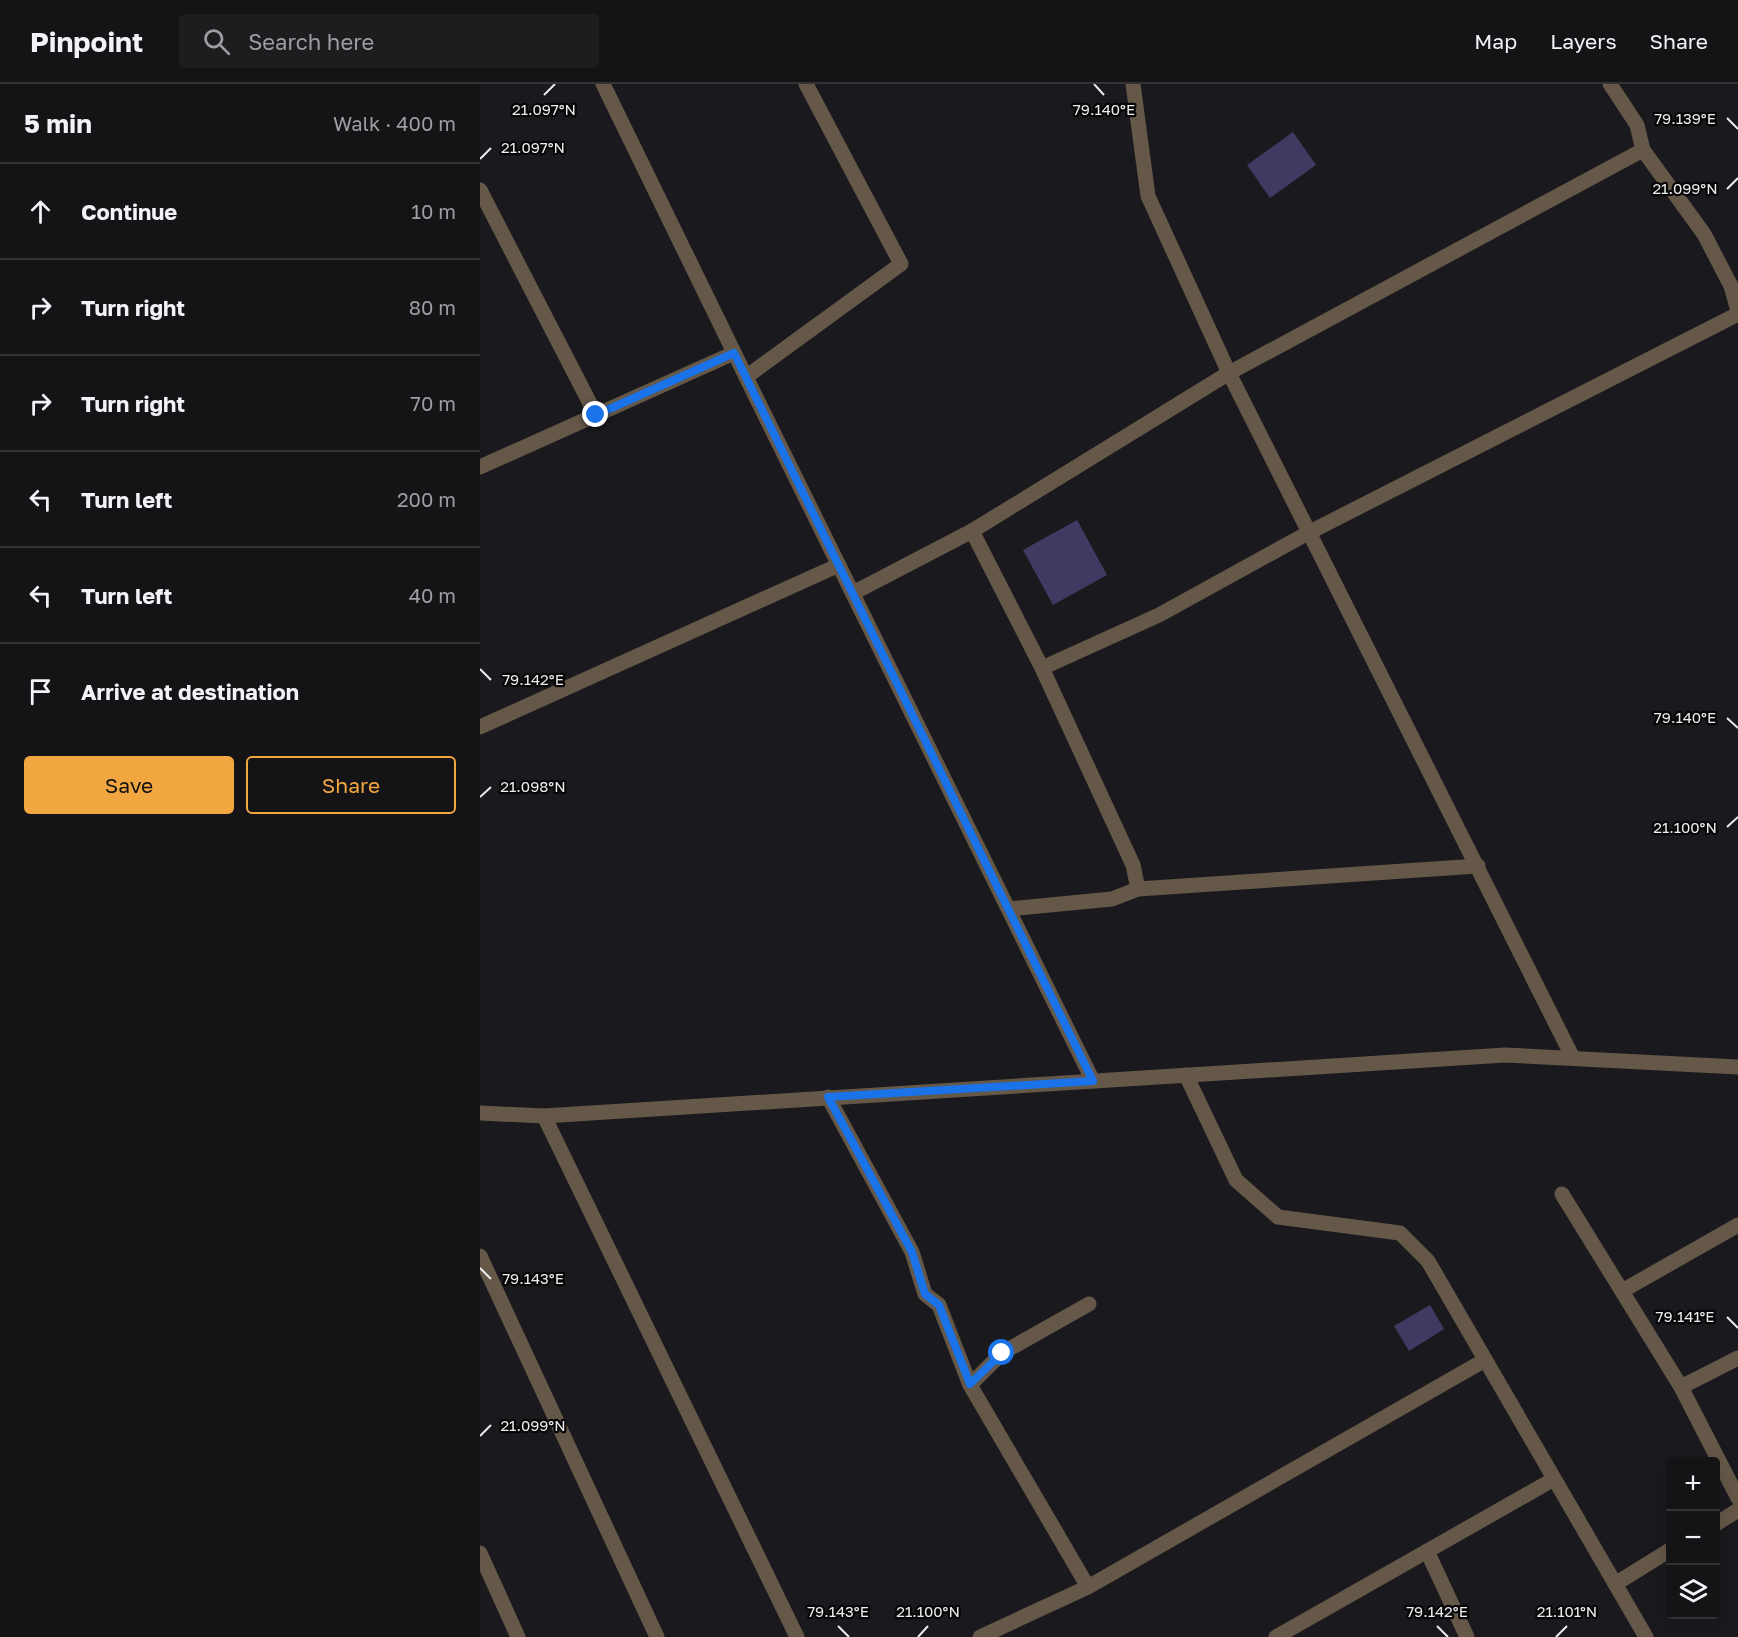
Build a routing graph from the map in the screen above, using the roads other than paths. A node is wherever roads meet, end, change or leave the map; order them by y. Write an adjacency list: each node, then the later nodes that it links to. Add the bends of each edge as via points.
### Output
1 (603, 84): 8 (street)
2 (806, 84): 10 (street, via 901,264)
3 (1133, 84): 9 (street, via 1148,195)
4 (1610, 84): 5 (street, via 1637,125)
5 (1643, 150): 7 (street, via 1704,234 1731,286); 9 (street)
6 (480, 190): 11 (street)
7 (1738, 313): 14 (street)
8 (734, 353): 10 (street); 11 (street)
9 (1229, 373): 13 (street); 14 (street)
10 (746, 377): 15 (street)
11 (596, 415): 12 (street)
12 (480, 467)
13 (972, 531): 16 (street); 17 (street)
14 (1308, 533): 17 (street, via 1159,615); 19 (street)
15 (839, 565): 16 (street); 18 (street)
16 (853, 593): 21 (street)
17 (1042, 668): 20 (street, via 1133,865)
18 (480, 727)
19 (1478, 866): 20 (street); 22 (street)
20 (1138, 889): 21 (street, via 1112,899)
21 (1009, 909): 25 (street)
22 (1573, 1058): 23 (street); 24 (street, via 1505,1055)
23 (1738, 1067)
24 (1186, 1075): 25 (street); 35 (street, via 1236,1180 1278,1217 1400,1233 1428,1261)
25 (1093, 1081): 26 (street)
26 (828, 1097): 28 (street); 36 (street, via 912,1252 925,1294 939,1305)
27 (480, 1113): 28 (street)
28 (544, 1116): 49 (street)
29 (1562, 1194): 32 (street)
30 (1738, 1225): 32 (street)
31 (480, 1256): 48 (street)
32 (1622, 1291): 37 (street)
33 (1089, 1304): 36 (street, via 1002,1353)
34 (1738, 1358): 37 (street)
35 (1485, 1360): 38 (street); 46 (street)
36 (970, 1384): 46 (street)
37 (1681, 1387): 39 (street)
38 (1554, 1479): 42 (street); 45 (street)
39 (1738, 1498)
40 (1738, 1510): 41 (street)
41 (1720, 1521)
42 (1427, 1551): 51 (street); 52 (street)
43 (480, 1553): 47 (street)
44 (1666, 1554): 45 (street)
45 (1615, 1584): 53 (street)
46 (1088, 1587): 50 (street)
47 (518, 1637)
48 (657, 1637)
49 (797, 1637)
50 (980, 1637)
51 (1276, 1637)
52 (1467, 1637)
53 (1646, 1637)

